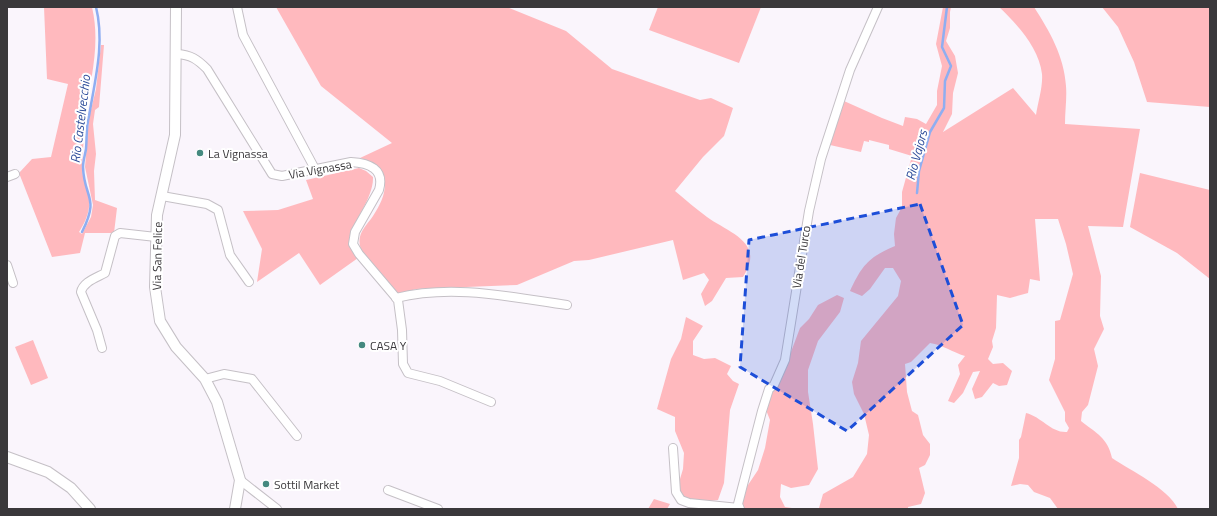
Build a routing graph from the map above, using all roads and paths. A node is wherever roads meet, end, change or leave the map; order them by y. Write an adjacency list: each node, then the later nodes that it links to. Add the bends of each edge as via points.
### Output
1 (176, 7): 4 (street, Via San Felice)
2 (237, 7): 5 (street, via 244,35)
3 (878, 7): 23 (street, Via del Turco, via 850,70 821,159 809,211 785,360 774,385 769,389 762,411 738,504)
4 (177, 54): 5 (street, Via Vignassa, via 186,54 197,59 206,69 272,174 282,176); 8 (street, Via San Felice, via 175,136)
5 (315, 169): 13 (street, Via Vignassa, via 362,162 373,166 380,176 379,190 355,232 353,244)
6 (16, 174): 7 (street)
7 (7, 177)
8 (162, 196): 9 (street, Via San Felice); 11 (street, via 207,204 218,210 230,256)
9 (156, 237): 15 (street, via 120,233 115,236 105,273 86,283 82,288 81,292); 16 (street, Via San Felice, via 155,287 160,321 176,346)
10 (7, 265): 12 (street)
11 (250, 282)
12 (14, 283)
13 (396, 298): 14 (street, via 419,292 466,291); 17 (street, Via Vignassa, via 402,330 403,364 408,373 440,382)
14 (567, 305)
15 (102, 348)
16 (205, 379): 18 (street, via 224,374 252,379); 21 (street, Via San Felice, via 217,402)
17 (491, 402)
18 (297, 436)
19 (673, 448): 23 (street, via 676,492 681,500)
20 (7, 457): 24 (street, via 48,472 71,488)
21 (240, 480): 25 (street, Via San Felice); 26 (street)
22 (388, 490): 27 (street)
23 (740, 508)
24 (90, 509)
25 (235, 509)
26 (277, 509)
27 (438, 509)

